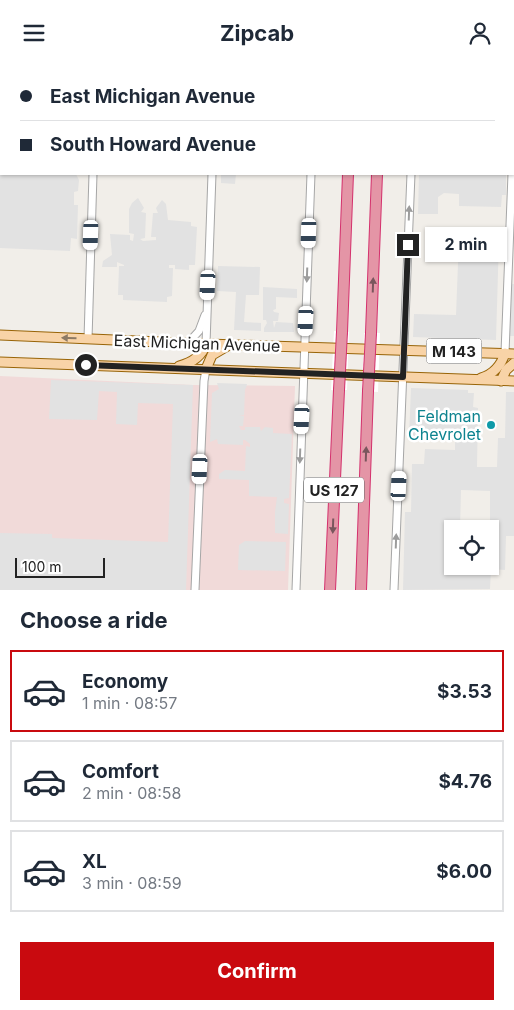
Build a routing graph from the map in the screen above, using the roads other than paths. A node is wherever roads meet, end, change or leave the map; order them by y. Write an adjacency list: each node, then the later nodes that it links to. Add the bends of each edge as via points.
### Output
1 (93, 175): 10 (street)
2 (212, 175): 8 (street)
3 (312, 175): 14 (street, one-way to 14)
4 (348, 175): 31 (highway, US 127, one-way to 31, bridge)
5 (377, 175): 32 (highway, US 127, one-way to 5, bridge)
6 (412, 175): 15 (street, one-way to 6)
7 (512, 175): 17 (street)
8 (207, 308): 11 (street, via 200,328); 12 (street)
9 (0, 335): 10 (main road, East Michigan Avenue / M 143, one-way to 9)
10 (88, 339): 11 (main road, East Michigan Avenue / M 143)
11 (188, 343): 12 (main road, East Michigan Avenue / M 143)
12 (206, 344): 13 (main road, East Michigan Avenue / M 143); 20 (main road, via 195,359)
13 (237, 345): 14 (main road, East Michigan Avenue / M 143); 21 (main road, via 226,346 214,353)
14 (304, 347): 15 (main road, East Michigan Avenue / M 143); 22 (street)
15 (404, 350): 16 (main road, East Michigan Avenue / M 143); 25 (street)
16 (492, 352): 17 (main road, East Michigan Avenue / M 143); 23 (main road, via 496,364)
17 (509, 353): 23 (main road)
18 (0, 362): 20 (main road, East Michigan Avenue / M 143)
19 (514, 365): 24 (main road); 27 (main road, via 506,370)
20 (171, 368): 21 (main road, East Michigan Avenue / M 143)
21 (206, 369): 22 (main road, East Michigan Avenue / M 143); 29 (street)
22 (303, 372): 25 (main road, East Michigan Avenue / M 143); 30 (street, one-way to 30)
23 (489, 375): 26 (main road)
24 (514, 376)
25 (403, 377): 26 (main road, East Michigan Avenue / M 143); 33 (street, one-way to 25)
26 (476, 379): 27 (main road, East Michigan Avenue / M 143)
27 (501, 381): 28 (main road, East Michigan Avenue)
28 (514, 381)
29 (195, 590)
30 (296, 590)
31 (330, 590)
32 (361, 590)
33 (394, 590)

